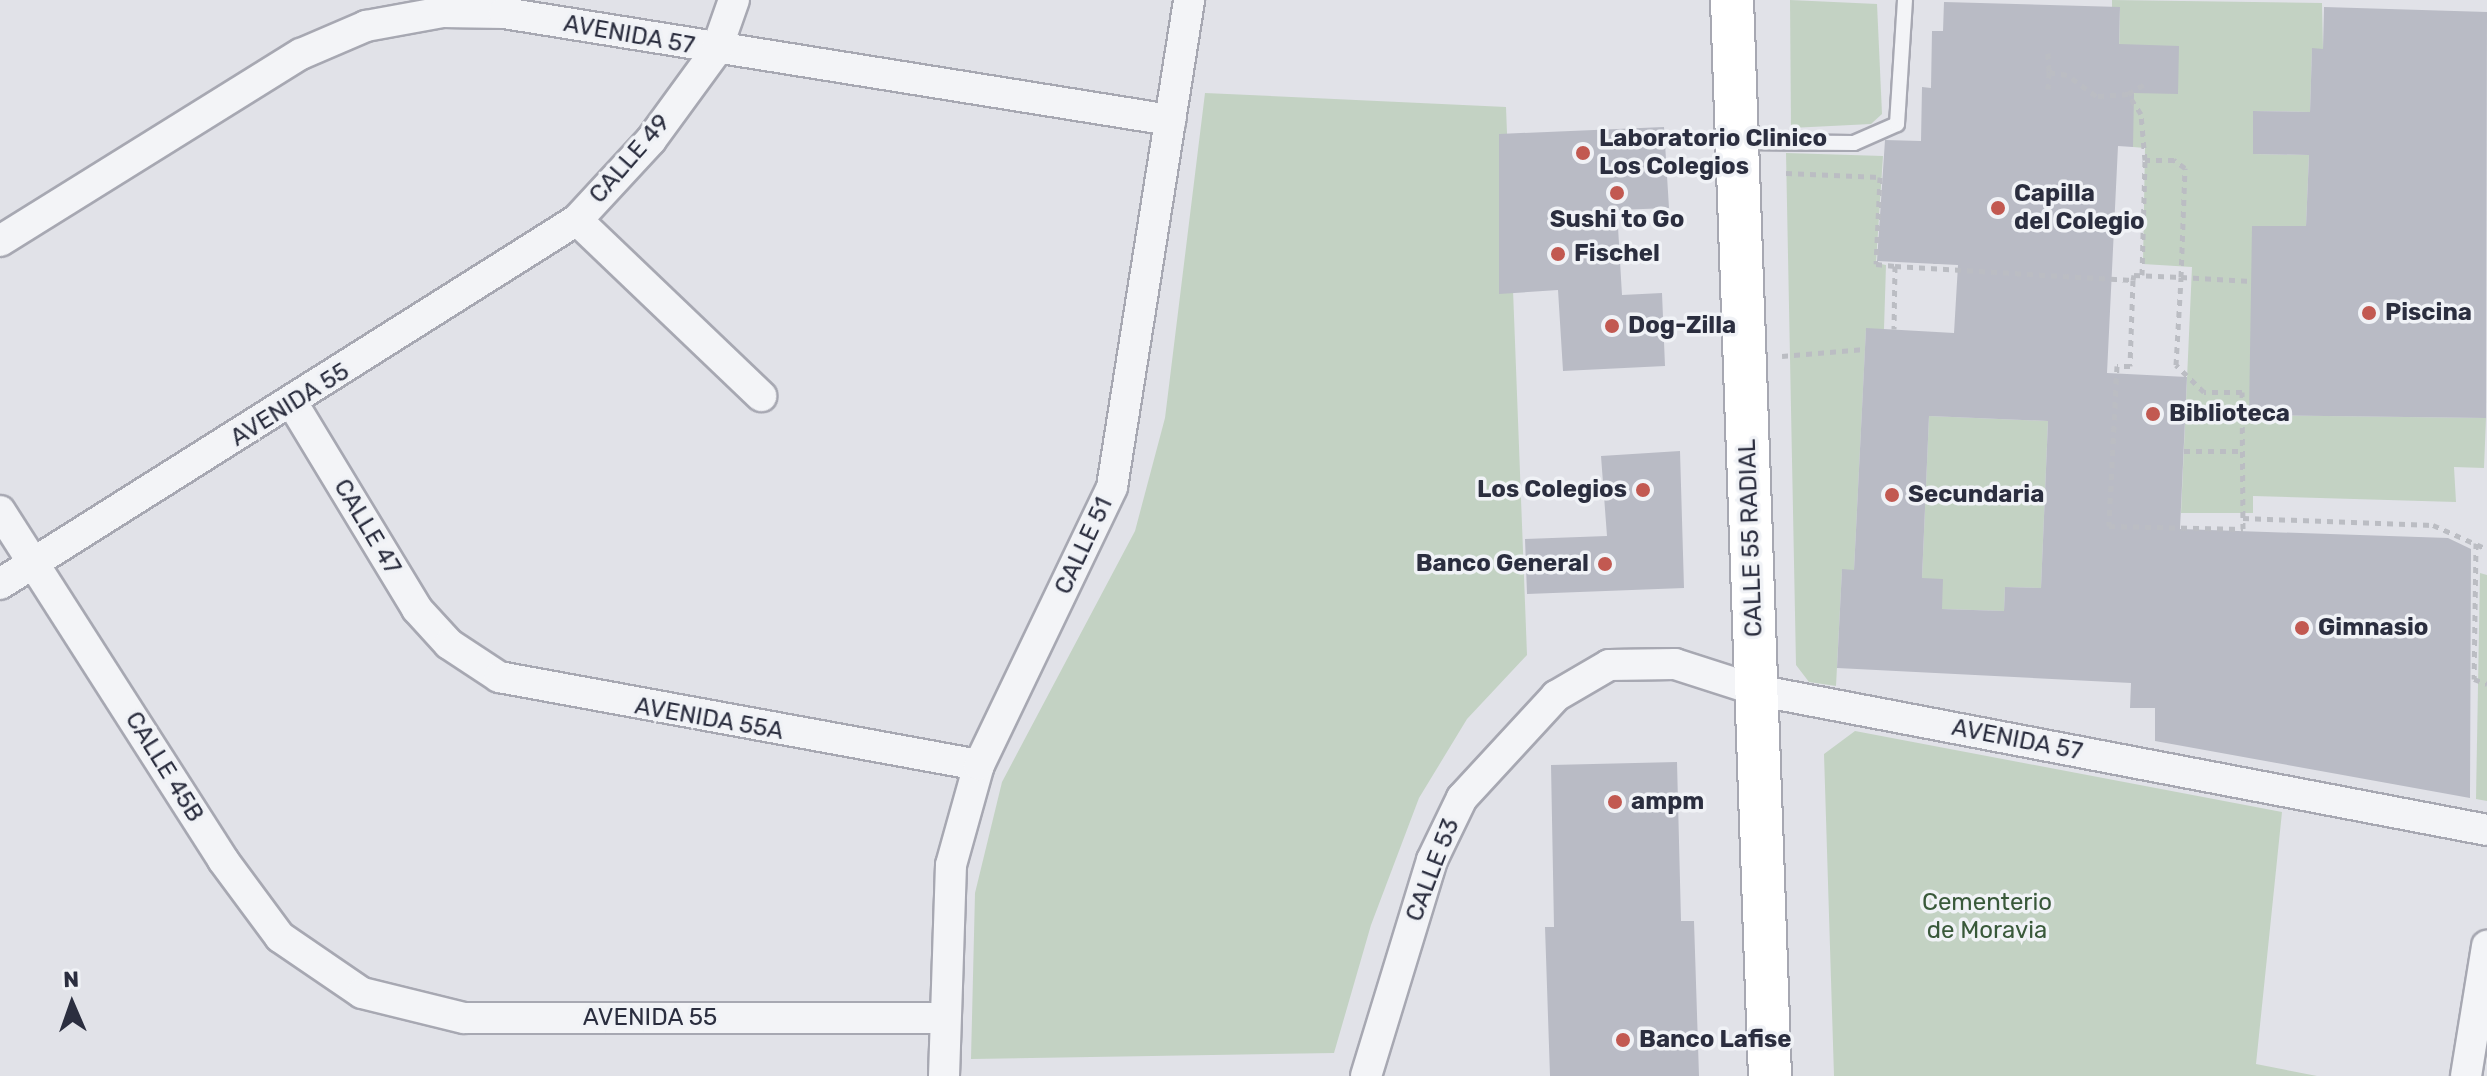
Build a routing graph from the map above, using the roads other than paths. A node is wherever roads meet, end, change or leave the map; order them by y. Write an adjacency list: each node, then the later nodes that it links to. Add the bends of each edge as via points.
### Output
1 (734, 0): 5 (street, CALLE 49)
2 (1189, 0): 6 (street, CALLE 51)
3 (1732, 0): 7 (main road, CALLE 55 RADIAL)
4 (1905, 0): 7 (lane, via 1897,124 1854,143)
5 (716, 51): 6 (street, AVENIDA 57); 8 (street, CALLE 49, via 651,140); 9 (street, AVENIDA 57, via 504,13 443,12 366,26 301,54)
6 (1170, 120): 18 (street, CALLE 51, via 1112,487)
7 (1737, 142): 16 (main road, CALLE 55 RADIAL)
8 (577, 220): 10 (street, CALLE 49); 11 (street, AVENIDA 55)
9 (0, 241)
10 (761, 396)
11 (293, 404): 13 (street, AVENIDA 55); 15 (street, CALLE 47, via 417,609)
12 (0, 511): 13 (street, CALLE 45B)
13 (34, 564): 14 (street, AVENIDA 55); 21 (street, CALLE 45B, via 223,860 280,937)
14 (0, 584)
15 (449, 644): 18 (street, AVENIDA 55A, via 499,677 559,693)
16 (1756, 690): 17 (street, AVENIDA 57, via 1675,664 1609,665); 19 (street, AVENIDA 57); 25 (main road, CALLE 55 RADIAL)
17 (1556, 696): 24 (street, CALLE 53, via 1462,798 1432,860)
18 (979, 765): 22 (street, CALLE 51, via 951,865)
19 (2487, 830)
20 (2487, 946): 26 (street)
21 (362, 993): 22 (street, AVENIDA 55, via 464,1018)
22 (941, 1018): 23 (street, CALLE 51)
23 (944, 1076)
24 (1366, 1076)
25 (1770, 1076)
26 (2466, 1076)

